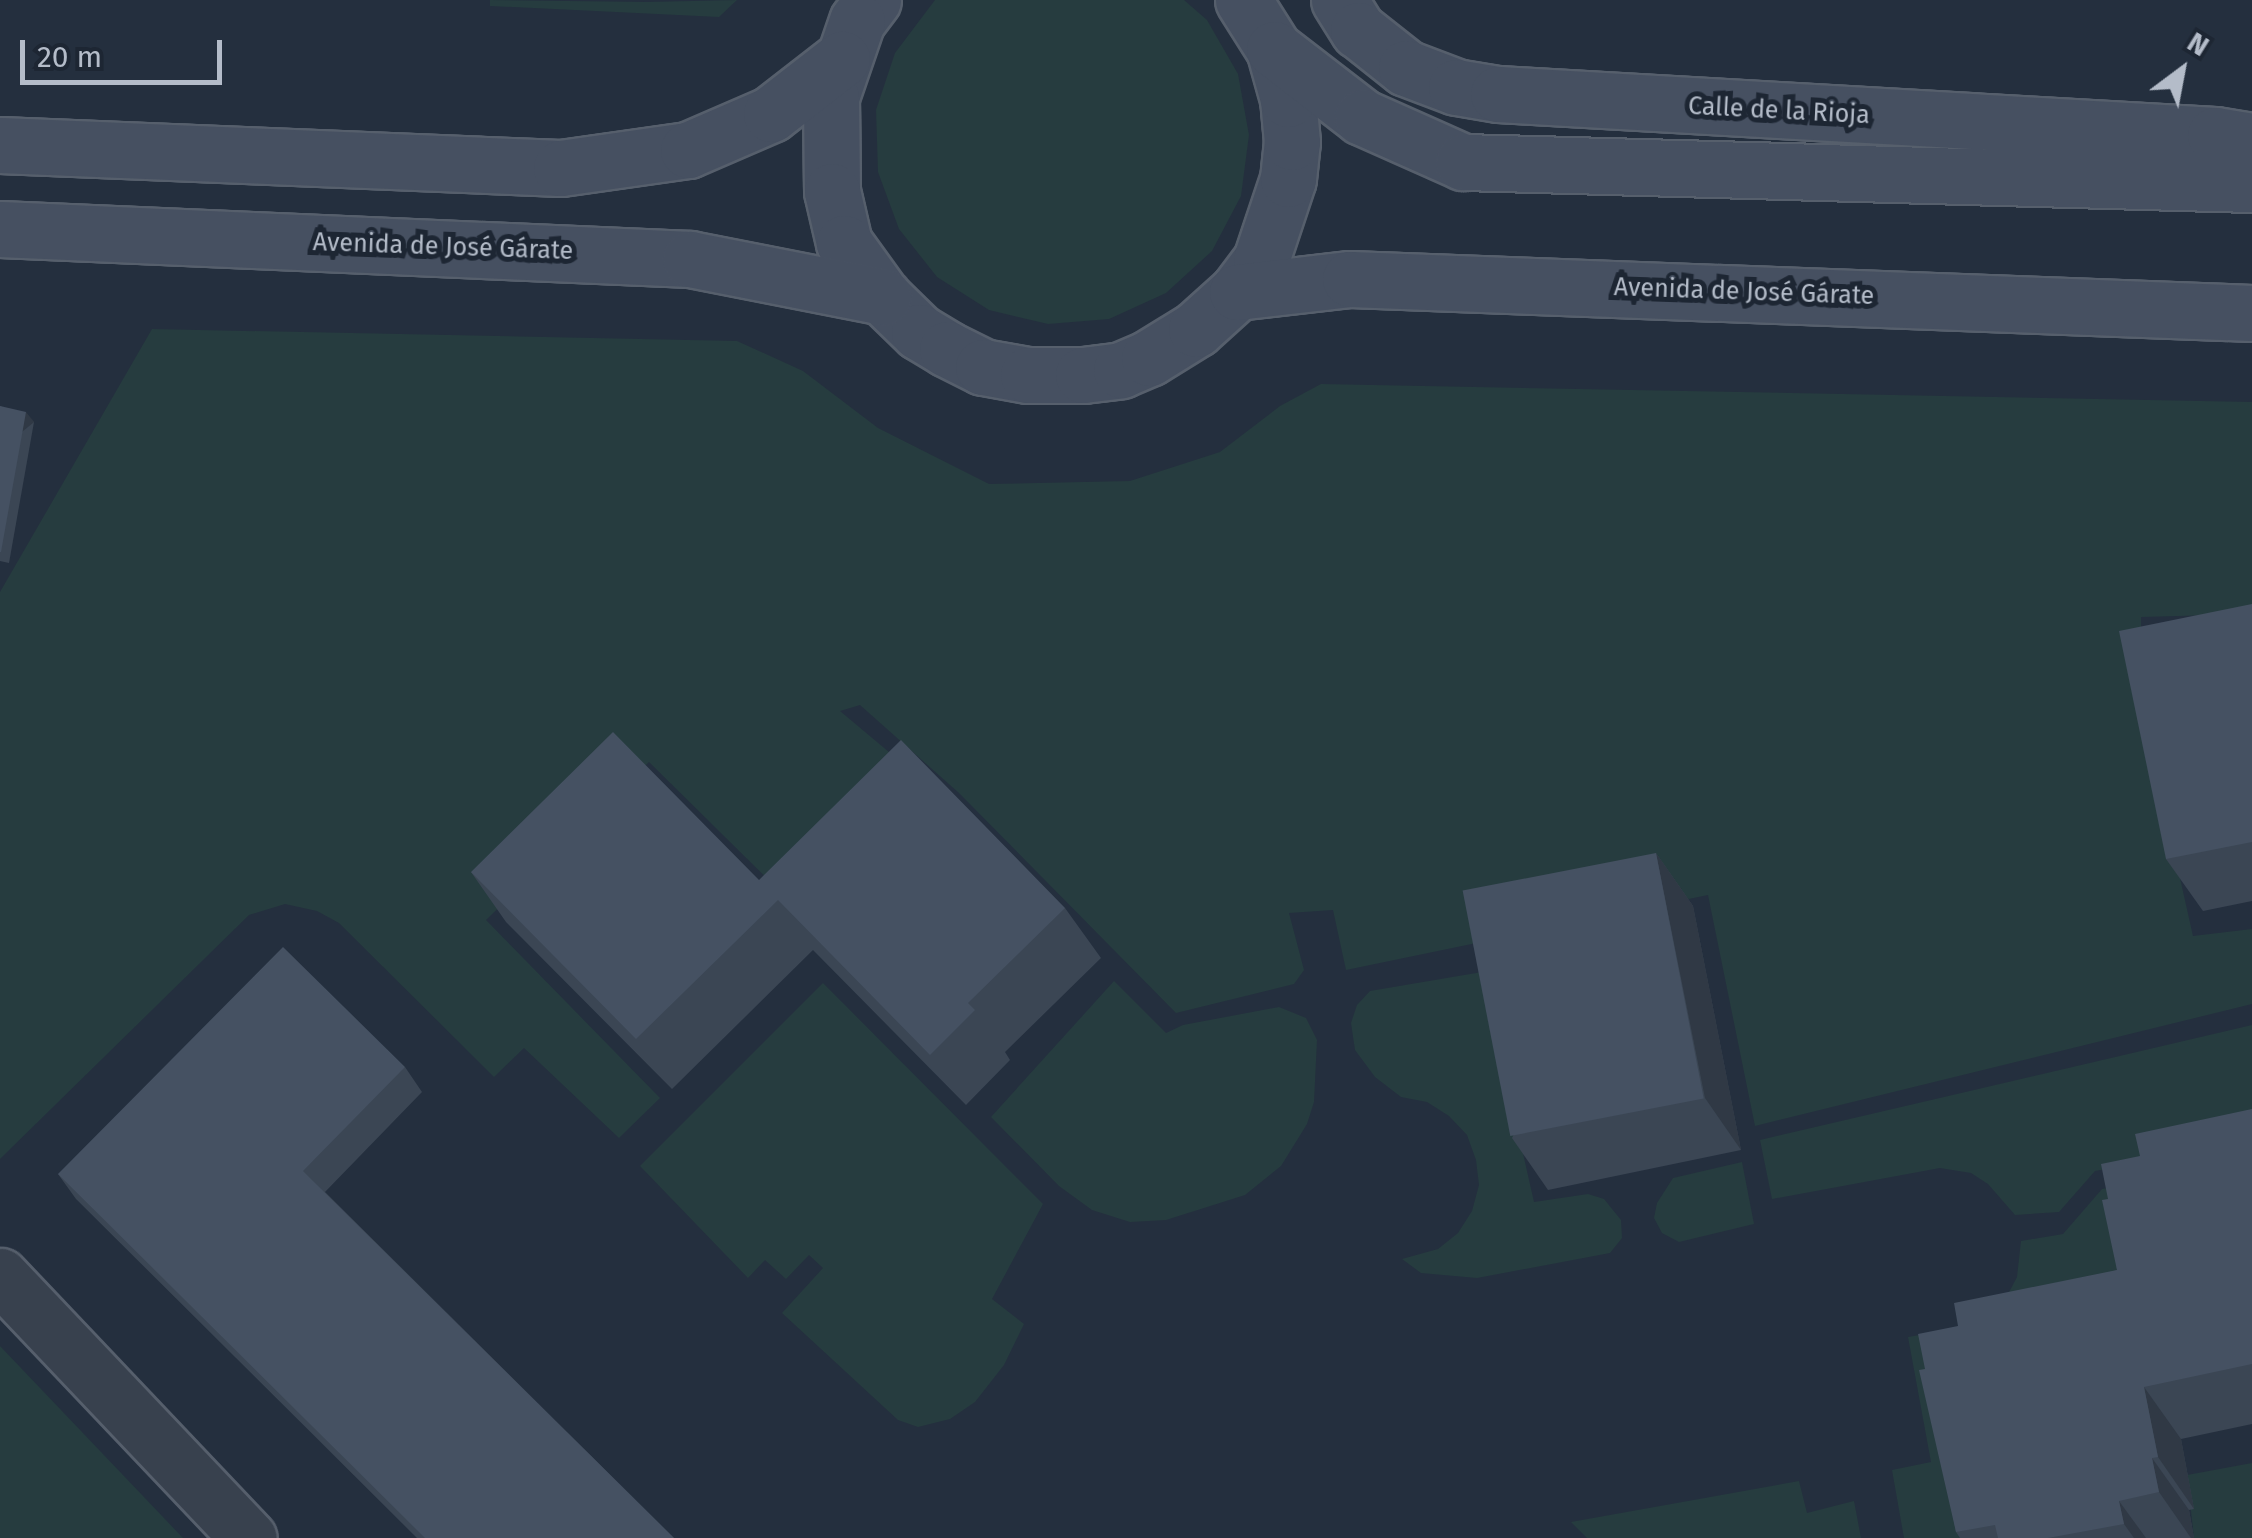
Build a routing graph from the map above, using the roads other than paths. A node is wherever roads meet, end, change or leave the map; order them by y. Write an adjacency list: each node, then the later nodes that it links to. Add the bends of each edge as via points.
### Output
1 (873, 0): 5 (main road)
2 (1243, 0): 4 (main road)
3 (1339, 0): 6 (main road, Calle de la Rioja, via 1358,30 1406,68 1470,90)
4 (1274, 49): 8 (main road, via 1362,117 1463,162); 10 (main road, via 1288,99 1288,179 1261,260)
5 (842, 59): 7 (main road, via 771,114 688,150 562,168); 11 (main road, via 831,97 832,190 844,243)
6 (2252, 141)
7 (0, 145)
8 (2252, 184)
9 (0, 229): 11 (main road, Avenida de José Gárate, via 690,259)
10 (1237, 292): 11 (main road, via 1149,358 1083,375 984,367 919,332); 12 (main road, Avenida de José Gárate, via 1367,279)
11 (882, 297)
12 (2252, 313)
13 (0, 1276): 14 (street)
14 (249, 1538)

